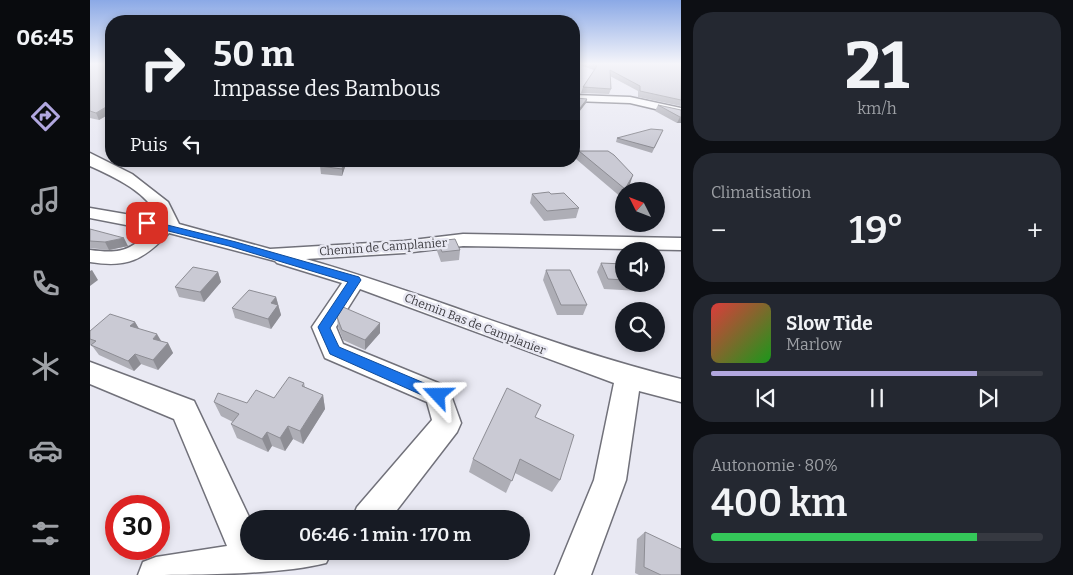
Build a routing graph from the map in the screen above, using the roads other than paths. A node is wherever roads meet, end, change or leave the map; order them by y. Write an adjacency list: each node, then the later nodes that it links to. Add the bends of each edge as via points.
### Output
1 (580, 98): 2 (street, via 630,100)
2 (680, 112)
3 (90, 157): 5 (street, via 127,177 162,206)
4 (90, 213): 5 (street, Chemin de Camplanier)
5 (169, 227): 7 (street, Chemin de Camplanier); 8 (street, via 124,259)
6 (680, 244): 7 (street, Chemin de Camplanier, via 463,240)
7 (270, 255): 9 (street, Chemin Bas de Camplanier)
8 (90, 256)
9 (355, 280): 11 (street, Chemin Bas de Camplanier); 13 (street, via 324,327 334,351 438,395 447,422)
10 (90, 373): 15 (street, via 184,410)
11 (628, 379): 12 (street, Chemin Bas de Camplanier); 17 (street, via 610,480)
12 (680, 391)
13 (377, 510)
14 (257, 560): 15 (street)
15 (251, 561): 16 (street)
16 (156, 575)
17 (573, 575)

